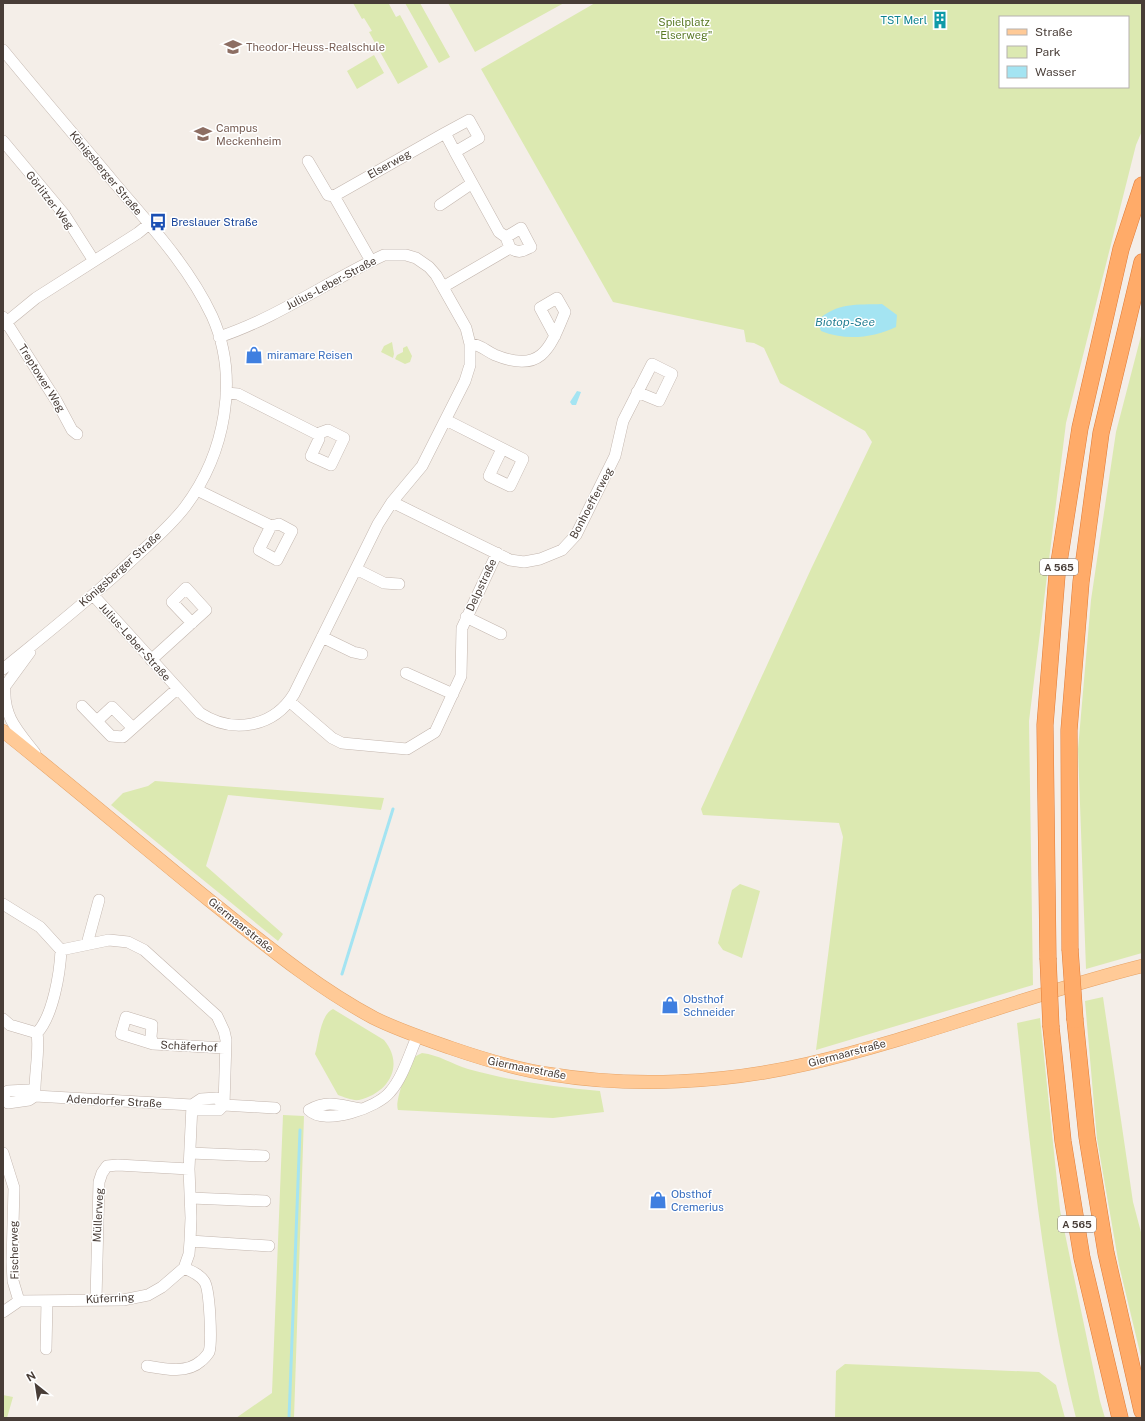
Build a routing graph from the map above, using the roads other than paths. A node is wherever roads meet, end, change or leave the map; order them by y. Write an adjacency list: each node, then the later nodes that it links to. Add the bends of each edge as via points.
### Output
1 (3, 50): 10 (street, Königsberger Straße)
2 (444, 133): 4 (street); 4 (street, Elserweg, via 469,120 479,138); 8 (street, Elserweg)
3 (3, 141): 13 (street, Görlitzer Weg, via 64,214)
4 (455, 152): 6 (street)
5 (308, 161): 8 (street, via 328,195)
6 (471, 184): 9 (street); 11 (street, via 499,232)
7 (1142, 185): 84 (highway, A 565, bridge, via 1121,249 1080,428 1057,575 1045,725 1048,958 1051,1027 1063,1141 1081,1250)
8 (334, 196): 14 (street)
9 (440, 204)
10 (149, 224): 13 (street); 19 (street, Königsberger Straße, via 189,276 213,319)
11 (506, 237): 12 (street); 12 (street, via 521,228 531,247 521,252 515,252)
12 (510, 248): 16 (street)
13 (94, 261): 17 (street)
14 (371, 261): 16 (street, Julius-Leber-Straße, via 384,255 395,254 416,258 429,266); 19 (street, Julius-Leber-Straße, via 268,317)
15 (1142, 262): 83 (highway, A 565, bridge, via 1101,433 1080,582 1069,730 1070,949 1087,1137 1106,1253)
16 (443, 287): 20 (street, Julius-Leber-Straße, via 466,328)
17 (4, 321): 24 (street, Treptower Weg, via 57,402 72,430)
18 (555, 336): 20 (street, via 542,355 532,360 514,362 477,344)
19 (218, 337): 22 (street, Königsberger Straße, via 223,357)
20 (470, 344): 23 (street, Julius-Leber-Straße, via 471,356 466,376)
21 (637, 392): 30 (street, Bonhoefferweg, via 623,421 615,456 576,535 568,545 554,553 524,562 510,560)
22 (226, 393): 25 (street, via 238,394); 27 (street, Königsberger Straße, via 219,441)
23 (446, 420): 26 (street); 28 (street, Julius-Leber-Straße, via 422,466)
24 (77, 434)
25 (317, 434)
26 (502, 449)
27 (197, 490): 29 (street); 33 (street, Königsberger Straße, via 173,522)
28 (392, 502): 30 (street, Bonhoefferweg); 31 (street, Julius-Leber-Straße)
29 (271, 526)
30 (497, 553): 34 (street, Delpstraße)
31 (356, 569): 32 (street, via 384,583); 37 (street, Julius-Leber-Straße)
32 (399, 584)
33 (93, 595): 38 (street, Königsberger Straße); 40 (street, Julius-Leber-Straße)
34 (466, 617): 36 (street, Delpstraße); 45 (street, Delpstraße, via 461,639 463,665)
35 (192, 623): 40 (street)
36 (501, 634)
37 (322, 637): 39 (street); 46 (street, Julius-Leber-Straße)
38 (36, 643): 41 (street, Königsberger Straße); 43 (street, Königsberger Straße)
39 (362, 654)
40 (151, 660): 44 (street, Julius-Leber-Straße)
41 (3, 669)
42 (406, 673): 45 (street)
43 (4, 688): 51 (street, via 10,718)
44 (176, 689): 46 (street, Julius-Leber-Straße, via 195,709 208,718 237,726 250,725 271,718); 49 (street, Julius-Leber-Straße)
45 (453, 694): 46 (street, Delpstraße, via 435,732 407,749 342,743 332,738)
46 (290, 701)
47 (82, 706): 48 (street, Julius-Leber-Straße)
48 (97, 721): 49 (street, Julius-Leber-Straße, via 111,736 123,737); 49 (street, via 112,707)
49 (133, 728)
50 (3, 731): 51 (main road, Giermaarstraße)
51 (43, 763): 59 (main road, Giermaarstraße, via 271,950 328,990)
52 (99, 900): 54 (street)
53 (3, 904): 55 (street, via 40,927)
54 (86, 944): 55 (street); 61 (street, via 115,940 128,942 144,950 217,1016 224,1031)
55 (61, 950): 58 (street, via 60,966 48,1013 44,1025)
56 (1142, 966): 59 (main road, Giermaarstraße, via 880,1045 806,1064 739,1077 672,1081 615,1080 549,1074 492,1062)
57 (3, 1019): 58 (street, via 10,1025)
58 (37, 1033): 63 (street)
59 (417, 1037): 67 (street, via 397,1083 389,1094)
60 (153, 1044): 61 (street, Schäferhof)
61 (225, 1048): 65 (street)
62 (3, 1096): 63 (street, Adendorfer Straße, via 8,1091 29,1090)
63 (35, 1096): 64 (street, Adendorfer Straße)
64 (192, 1105): 65 (street, Adendorfer Straße, via 201,1099 217,1098); 69 (street)
65 (224, 1105): 66 (street, Adendorfer Straße)
66 (275, 1108)
67 (362, 1109)
68 (3, 1153): 78 (street, Fischerweg, via 14,1188 12,1262 13,1281)
69 (190, 1153): 70 (street); 71 (street)
70 (264, 1156)
71 (189, 1169): 72 (street); 77 (street, Müllerweg, via 107,1166 102,1173 97,1215)
72 (191, 1198): 73 (street); 74 (street)
73 (265, 1201)
74 (190, 1241): 75 (street); 76 (street)
75 (269, 1246)
76 (184, 1268): 77 (street, Küferring, via 148,1295 124,1300); 82 (street, via 205,1282 209,1296 209,1352 201,1362 188,1369)
77 (96, 1299): 79 (street, Küferring)
78 (19, 1301): 79 (street, Küferring); 80 (street)
79 (47, 1301): 81 (street)
80 (3, 1312)
81 (46, 1349)
82 (147, 1366)
83 (1142, 1411)
84 (1120, 1418)

